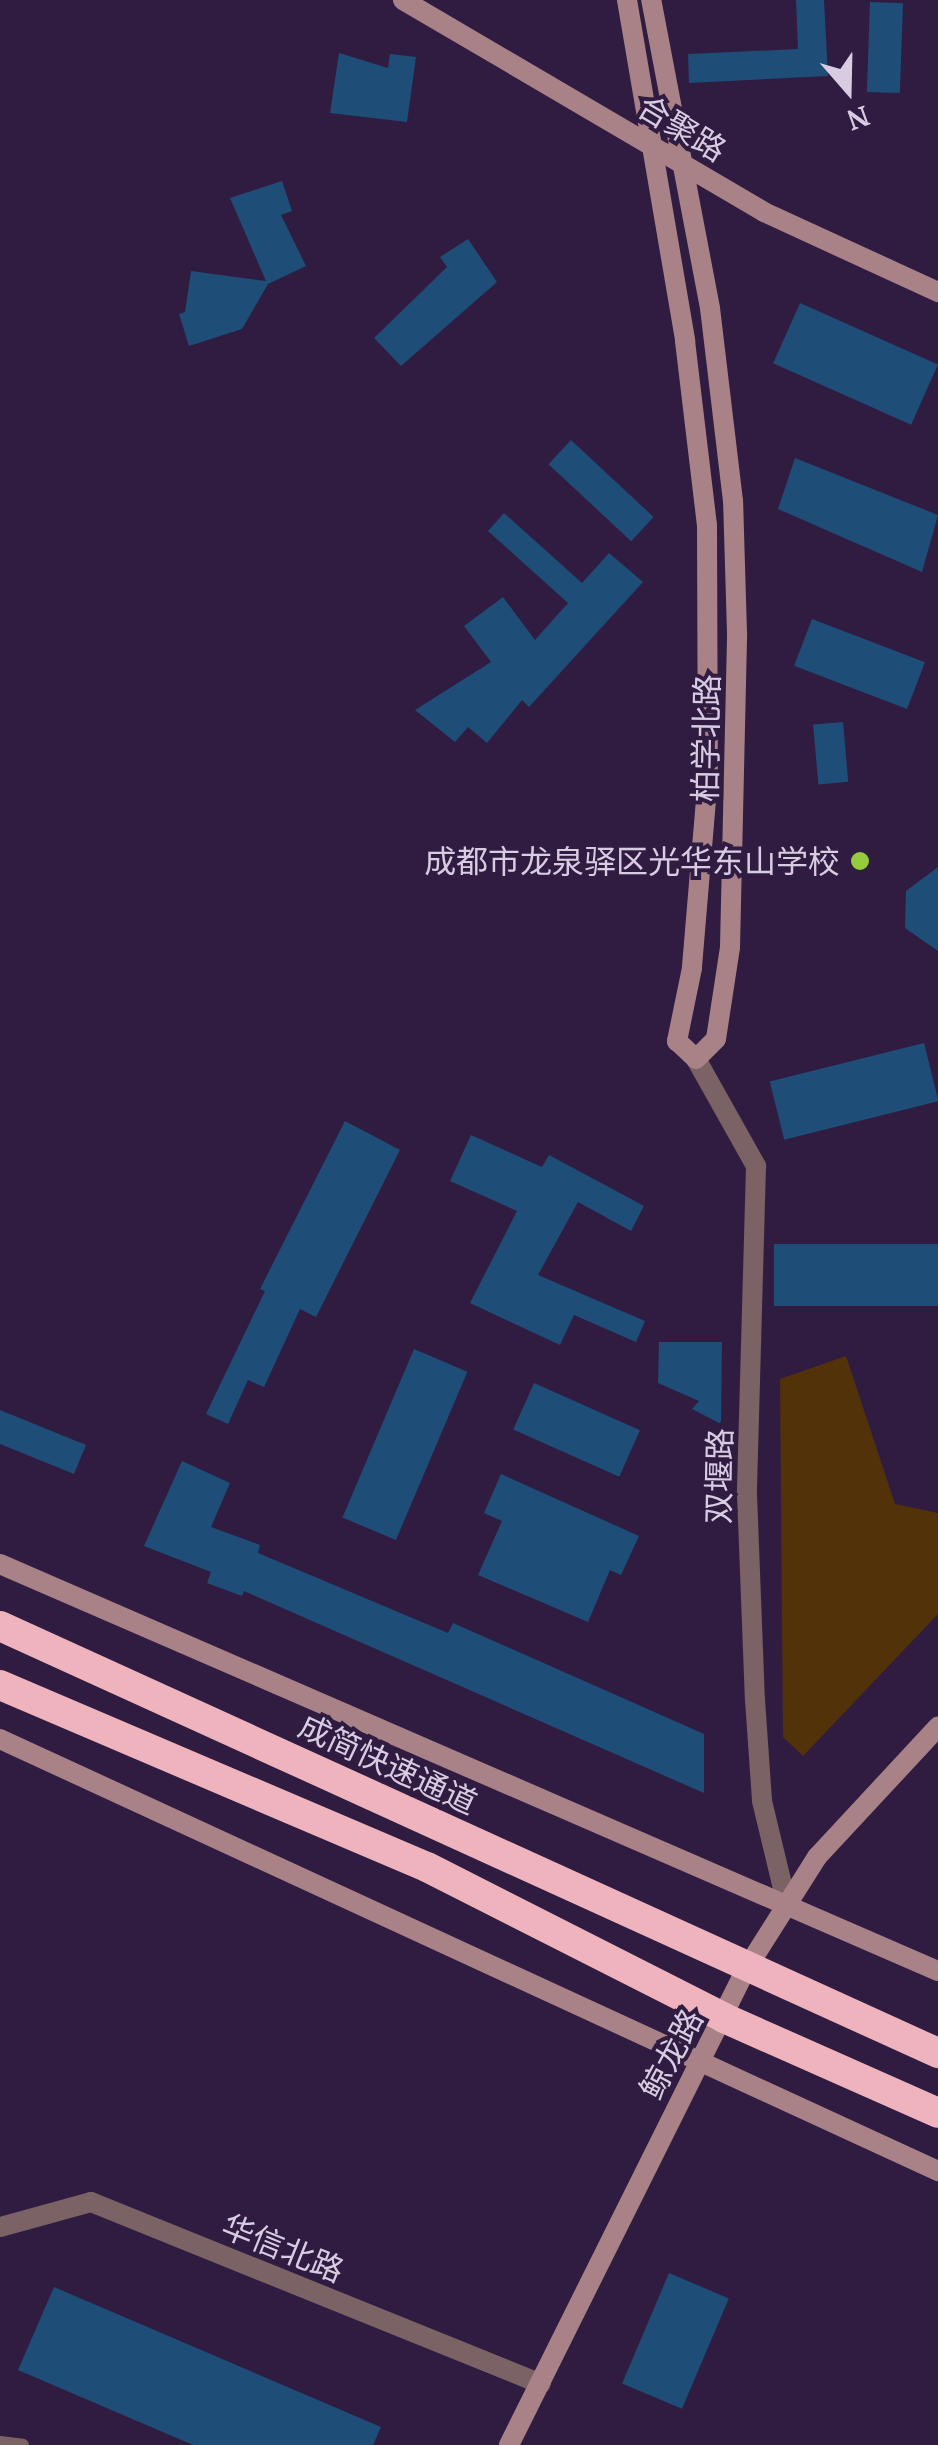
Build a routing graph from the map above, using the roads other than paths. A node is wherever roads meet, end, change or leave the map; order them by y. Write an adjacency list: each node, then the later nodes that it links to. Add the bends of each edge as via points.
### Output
1 (403, 0): 4 (street, 合聚路)
2 (627, 0): 4 (street, 柏学北路)
3 (651, 0): 5 (street, 柏学北路)
4 (652, 146): 5 (street, 合聚路); 7 (street, 柏学北路, via 707,525 708,776 692,968 677,1041)
5 (682, 164): 6 (street, 合聚路, via 764,212); 7 (street, 柏学北路, via 720,382 738,633 730,947 716,1039)
6 (938, 292)
7 (696, 1059): 13 (street, 双堰路, via 756,1166 746,1494 762,1801)
8 (0, 1564): 13 (street)
9 (0, 1626): 14 (highway, 成简快速通道)
10 (0, 1685): 16 (highway, via 428,1867)
11 (938, 1727): 13 (street, 鲸龙路, via 817,1858)
12 (0, 1739): 18 (street)
13 (787, 1905): 14 (street, 鲸龙路); 15 (street)
14 (745, 1970): 16 (street, 鲸龙路); 17 (highway, 成简快速通道)
15 (938, 1971)
16 (724, 2018): 18 (street, 鲸龙路); 19 (highway)
17 (938, 2053)
18 (699, 2062): 20 (street); 22 (street, 鲸龙路)
19 (938, 2113)
20 (938, 2172)
21 (0, 2227): 22 (street, 华信北路, via 91,2202)
22 (541, 2384): 25 (street, 鲸龙路)
23 (0, 2442): 24 (lane)
24 (23, 2445)
25 (509, 2445)

